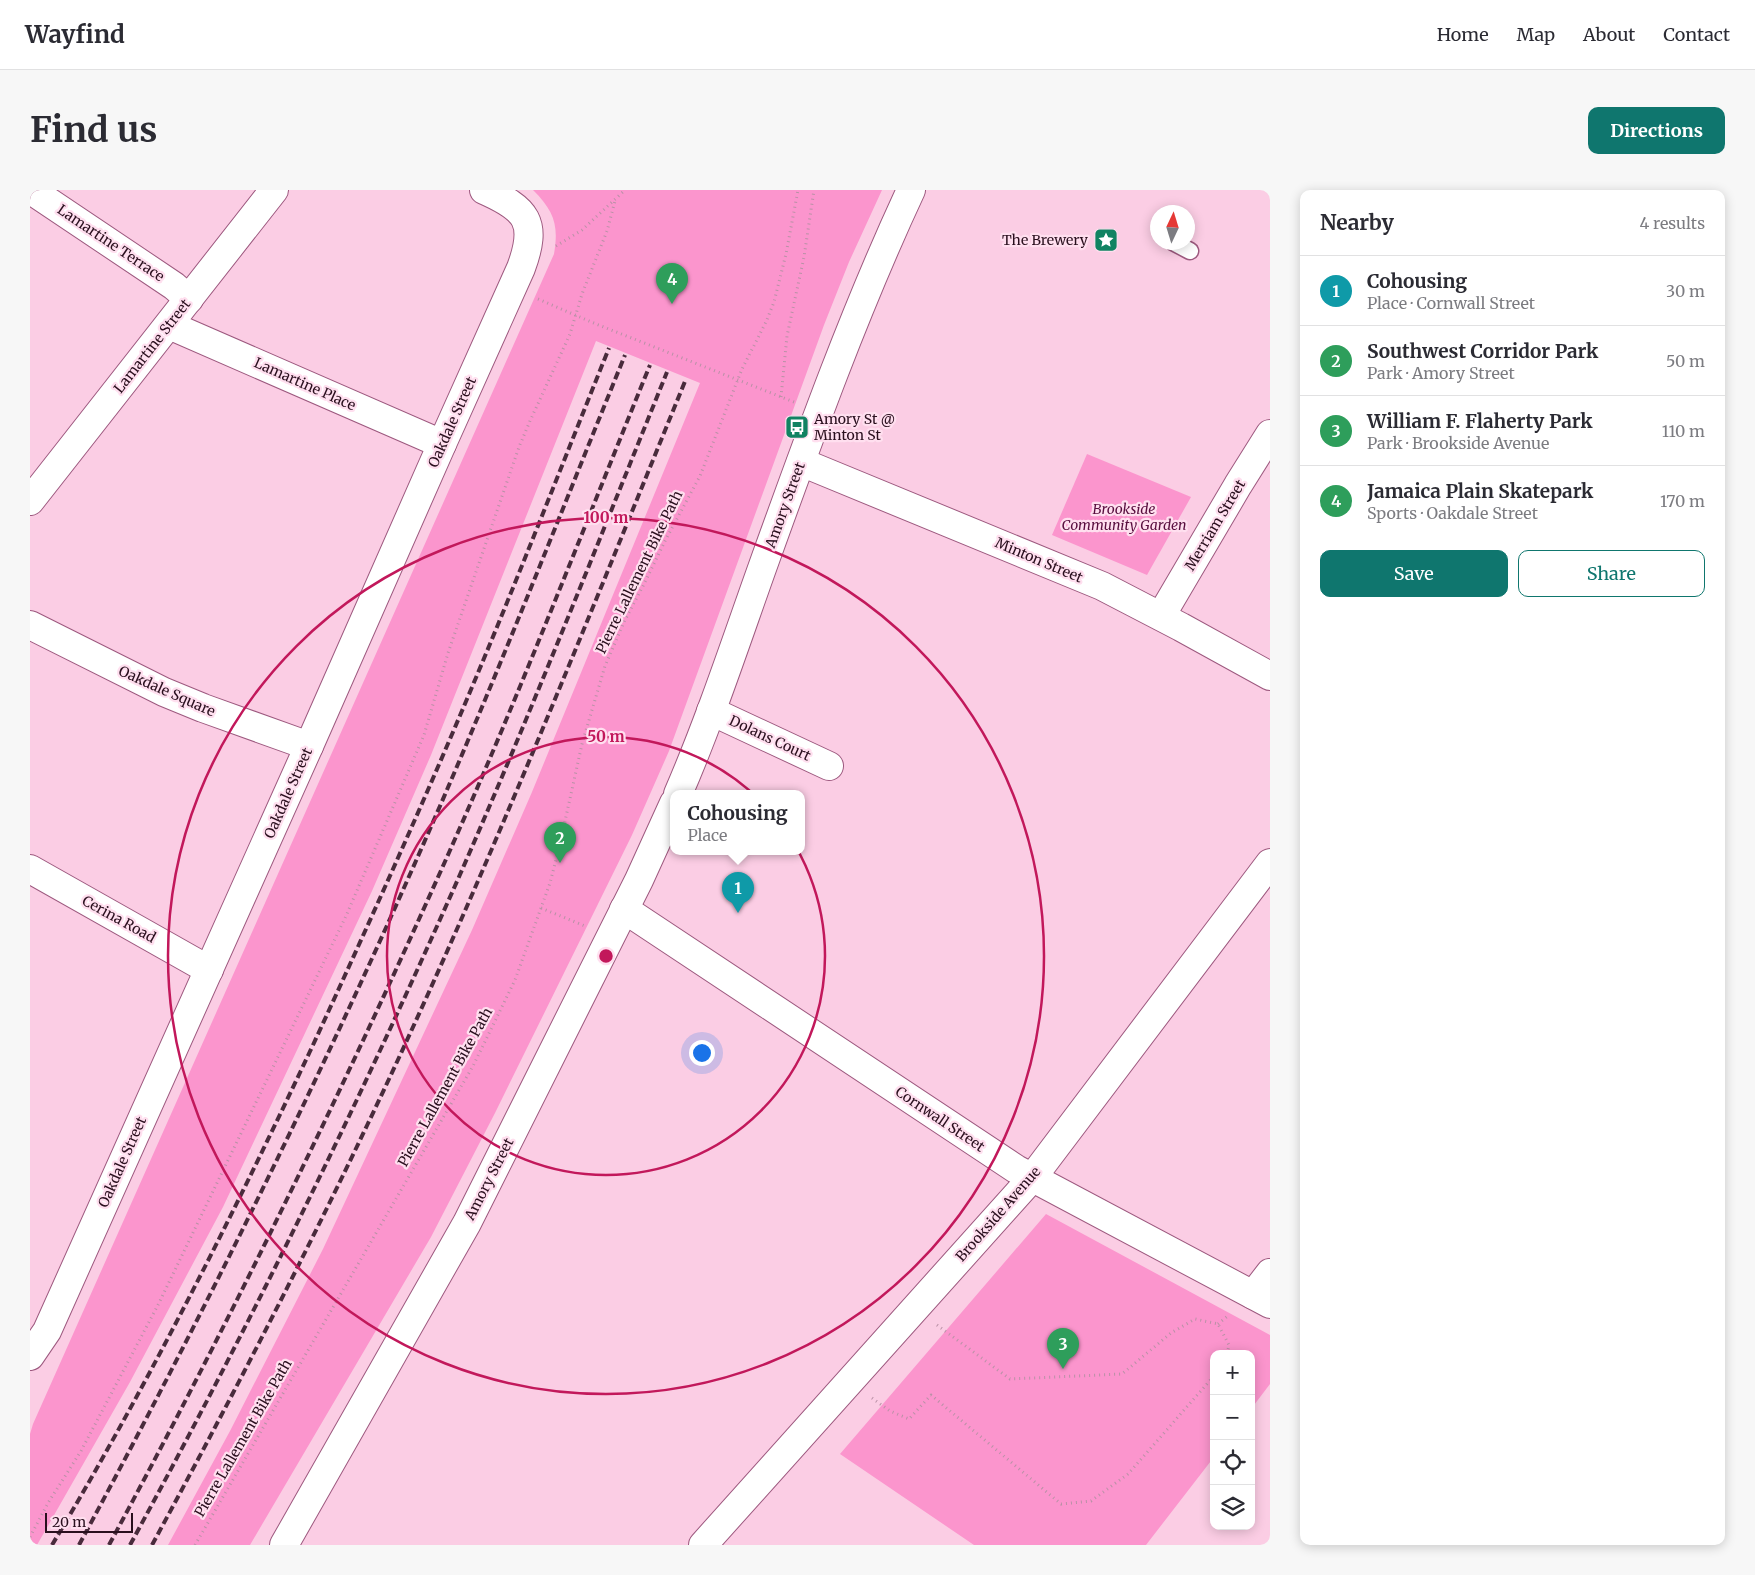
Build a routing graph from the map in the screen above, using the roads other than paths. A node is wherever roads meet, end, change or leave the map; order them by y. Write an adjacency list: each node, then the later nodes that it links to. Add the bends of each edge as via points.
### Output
1 (31, 190): 5 (street, Lamartine Terrace)
2 (274, 190): 5 (street, Lamartine Street)
3 (484, 190): 8 (street, Oakdale Street, via 517,208 527,222 529,241 521,268)
4 (911, 190): 9 (street, Amory Street, via 860,307)
5 (189, 299): 6 (street, Lamartine Street)
6 (169, 325): 8 (street, Lamartine Place); 10 (street, Lamartine Street)
7 (1270, 434): 11 (street, Merriam Street)
8 (442, 444): 15 (street, Oakdale Street)
9 (801, 462): 11 (street, Minton Street, via 1102,586); 14 (street, Amory Street)
10 (30, 501)
11 (1161, 616): 13 (street, Minton Street)
12 (30, 625): 15 (street, Oakdale Square, via 164,692)
13 (1270, 676)
14 (711, 711): 16 (street, Dolans Court); 17 (street, Amory Street)
15 (309, 746): 22 (street, Oakdale Street)
16 (829, 766)
17 (680, 790)
18 (670, 811): 21 (street, Amory Street)
19 (1270, 863): 23 (street, Brookside Avenue)
20 (30, 869): 22 (street, Cerina Road)
21 (624, 909): 23 (street, Cornwall Street); 28 (street, Amory Street, via 463,1231)
22 (209, 970): 26 (street, Oakdale Street)
23 (1032, 1178): 25 (street, Cornwall Street); 29 (street, Brookside Avenue)
24 (1270, 1273): 25 (street)
25 (1252, 1304)
26 (38, 1326): 27 (street, Oakdale Street)
27 (30, 1356)
28 (284, 1545)
29 (703, 1545)

